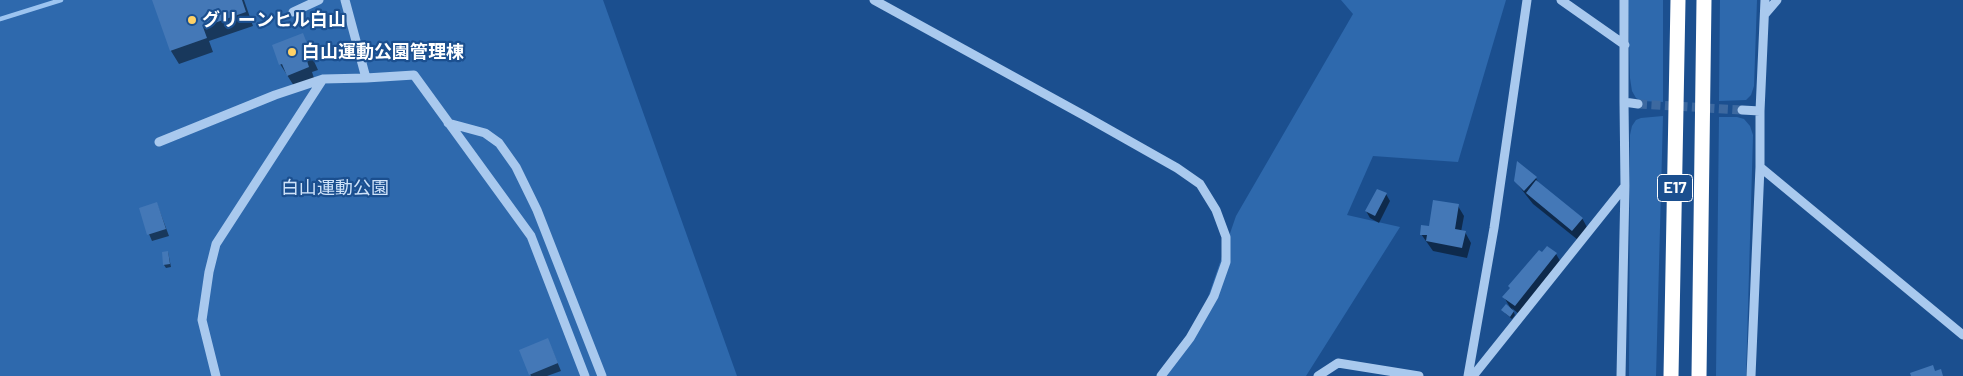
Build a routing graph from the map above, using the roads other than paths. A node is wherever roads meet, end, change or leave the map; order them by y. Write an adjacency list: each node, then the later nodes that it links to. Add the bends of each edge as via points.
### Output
1 (319, 0): 11 (street)
2 (345, 0): 14 (street)
3 (874, 0): 28 (street, via 1086,116 1200,184 1216,210 1226,237 1226,262 1214,296 1190,338)
4 (1527, 0): 31 (street, via 1494,228)
5 (1561, 0): 13 (street)
6 (1624, 0): 13 (street)
7 (1678, 0): 34 (highway, E17)
8 (1704, 0): 35 (highway, E17)
9 (1765, 0): 12 (street)
10 (1777, 0): 12 (street)
11 (293, 12)
12 (1765, 14): 19 (street)
13 (1625, 45): 16 (street)
14 (366, 78): 15 (street); 20 (street, via 414,75)
15 (323, 79): 21 (street); 25 (street, via 216,244 202,320)
16 (1624, 102): 17 (street); 23 (street)
17 (1638, 104)
18 (1742, 110): 19 (street)
19 (1760, 111): 22 (street)
20 (448, 123): 26 (street, via 531,236); 27 (street, via 485,133 499,143 516,167 537,210)
21 (159, 142)
22 (1760, 167): 24 (street); 36 (street)
23 (1626, 186): 32 (street); 33 (street)
24 (1963, 335)
25 (216, 376)
26 (585, 376)
27 (602, 376)
28 (1161, 376)
29 (1318, 376): 30 (street, via 1338,363)
30 (1419, 376)
31 (1468, 376)
32 (1473, 376)
33 (1621, 376)
34 (1672, 376)
35 (1699, 376)
36 (1751, 376)

